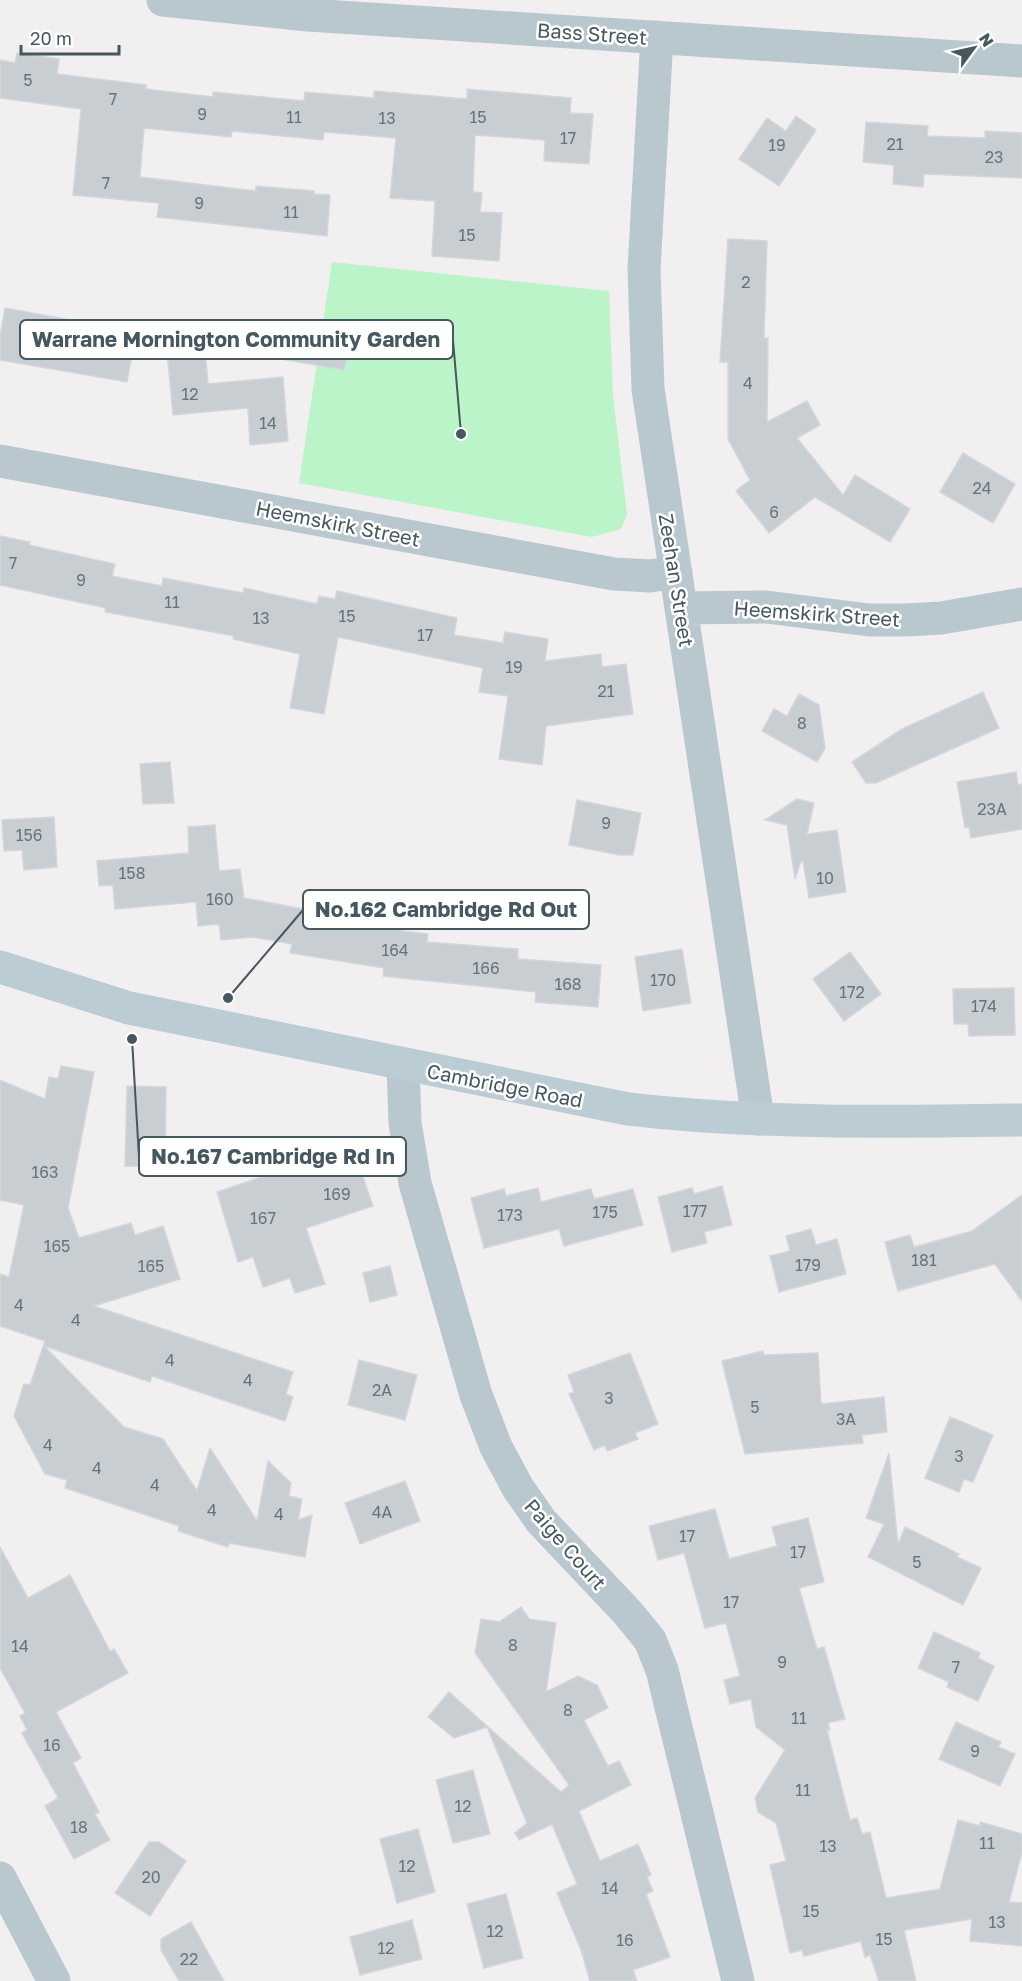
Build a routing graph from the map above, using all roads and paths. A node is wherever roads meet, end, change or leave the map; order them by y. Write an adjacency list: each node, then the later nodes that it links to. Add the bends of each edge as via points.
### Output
1 (163, 0): 2 (street, Bass Street, via 308,15)
2 (657, 37): 3 (street, Bass Street); 5 (street, Zeehan Street, via 644,269 648,389)
3 (1022, 61)
4 (0, 460): 5 (street, Heemskirk Street, via 614,574 650,576)
5 (676, 572): 7 (street, Zeehan Street)
6 (1022, 604): 7 (street, Heemskirk Street, via 905,620 869,620 755,607)
7 (682, 609): 10 (street, Zeehan Street)
8 (0, 968): 9 (main road, Cambridge Road, via 129,1008)
9 (403, 1065): 10 (main road, Cambridge Road, via 628,1109 705,1118); 14 (street, Paige Court, via 405,1123 415,1184 476,1395 496,1448 541,1521 650,1641 662,1670)
10 (758, 1119): 11 (main road, Cambridge Road)
11 (1022, 1120)
12 (0, 1878): 13 (street)
13 (54, 1981)
14 (738, 1981)

